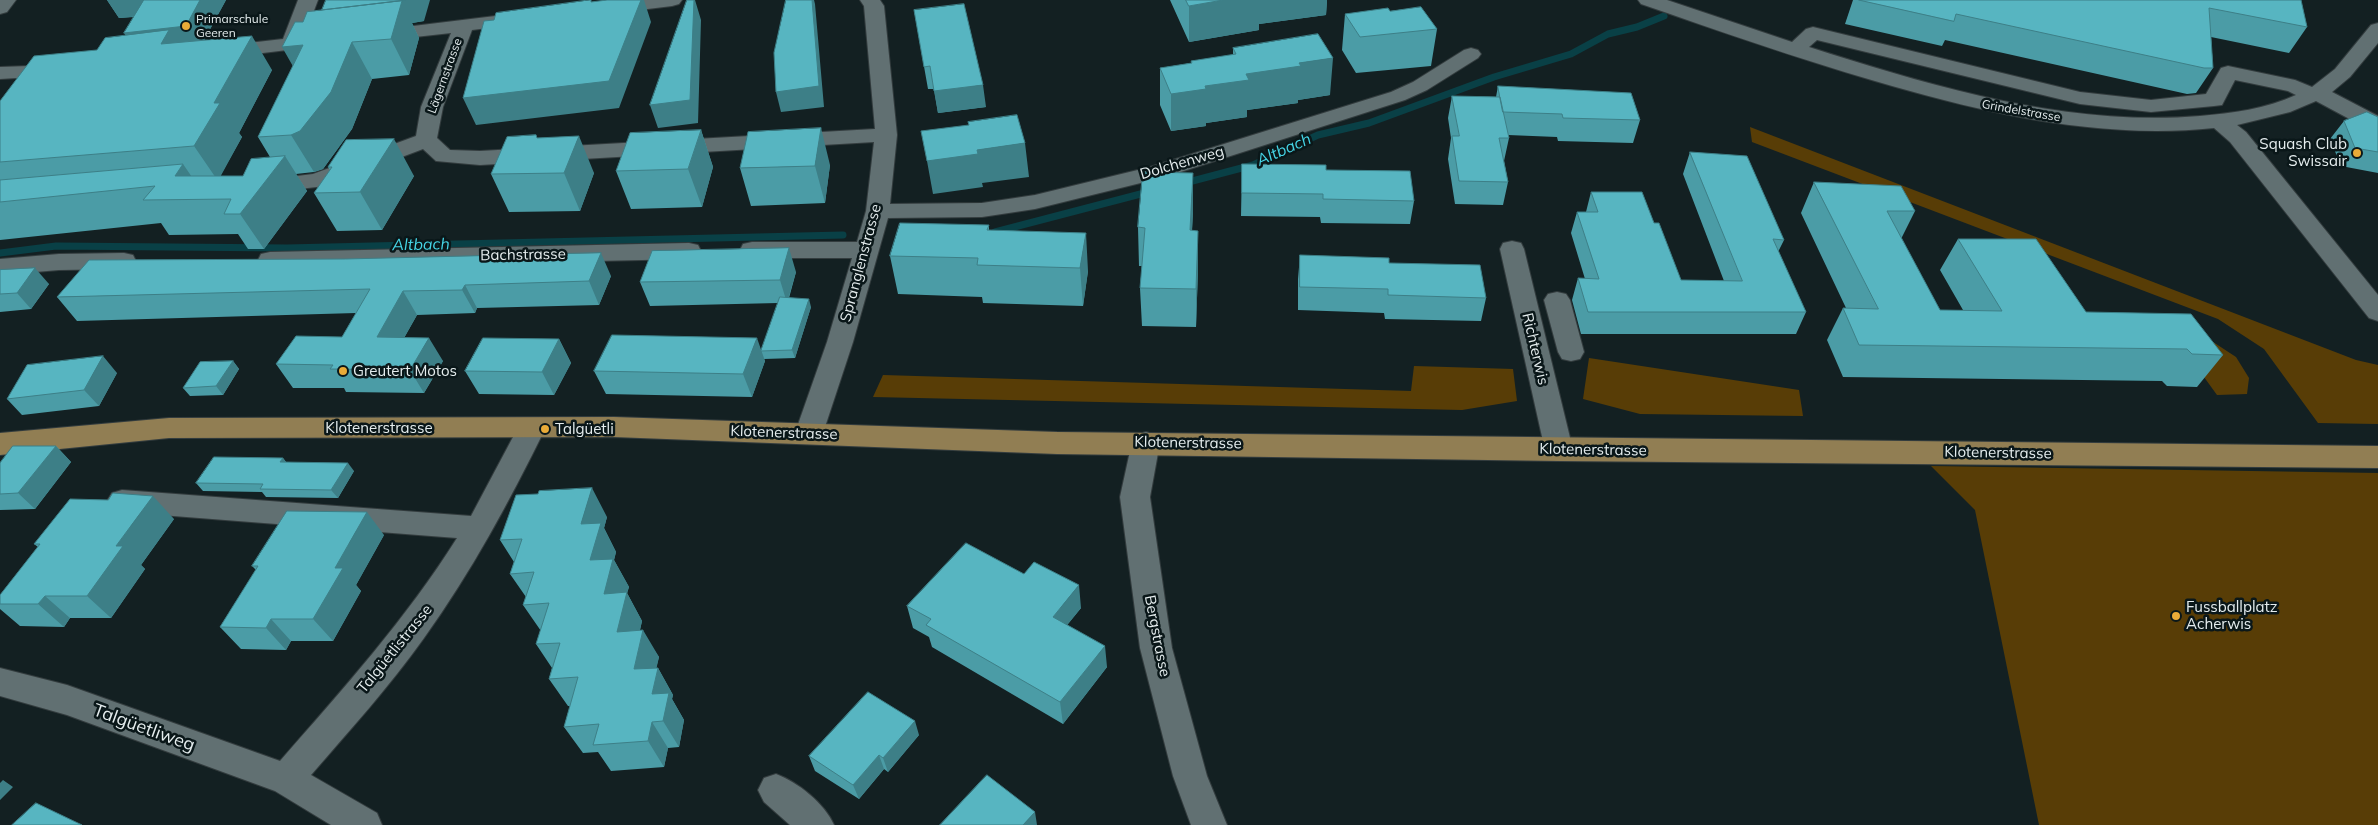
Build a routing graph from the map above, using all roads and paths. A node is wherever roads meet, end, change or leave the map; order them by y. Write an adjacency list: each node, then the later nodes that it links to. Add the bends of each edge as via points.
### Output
1 (6, 0): 7 (street)
2 (308, 0): 11 (street)
3 (672, 0): 6 (street)
4 (870, 0): 22 (street, Spranglenstrasse, via 874,6)
5 (1648, 0): 12 (street, Grindelstrasse)
6 (596, 6)
7 (0, 8)
8 (541, 16): 9 (street)
9 (464, 26): 11 (street); 23 (street, Lägernstrasse, via 432,107)
10 (2378, 29): 19 (street, Grindelstrasse, via 2345,71)
11 (292, 44): 14 (street)
12 (1798, 51): 19 (street, via 1801,43 1813,33 2080,98 2150,106 2214,100 2228,72 2295,86); 20 (street, Grindelstrasse, via 1965,100 2026,113 2121,123)
13 (1471, 54): 25 (street, Dolchenweg, via 1398,96 1157,172 997,209)
14 (204, 55)
15 (77, 69): 17 (street)
16 (0, 73): 17 (street)
17 (28, 74): 18 (street)
18 (0, 91)
19 (2314, 94): 20 (street, Grindelstrasse, via 2275,110); 21 (street)
20 (2220, 121): 32 (street, via 2238,137)
21 (2378, 125)
22 (886, 135): 23 (street, via 480,158 444,156); 25 (street, Spranglenstrasse)
23 (426, 140): 24 (street, via 318,181)
24 (240, 188)
25 (878, 211): 27 (street, Spranglenstrasse)
26 (1512, 249): 38 (street, Richterwis)
27 (866, 250): 28 (street, Bachstrasse); 35 (street, Spranglenstrasse)
28 (243, 260)
29 (146, 261): 30 (street, via 59,262)
30 (0, 267)
31 (1557, 300): 33 (street)
32 (2378, 312)
33 (1571, 352)
34 (531, 429): 35 (main road, Klotenerstrasse, via 614,427); 37 (main road, Klotenerstrasse, via 169,428); 41 (street, Talgüetlistrasse)
35 (809, 433): 36 (main road, Klotenerstrasse, via 1047,442)
36 (1146, 442): 38 (main road, Klotenerstrasse); 47 (street, Bergstrasse, via 1135,497 1156,648 1190,776)
37 (0, 444)
38 (1559, 450): 39 (main road, Klotenerstrasse)
39 (2378, 457)
40 (109, 501): 41 (street)
41 (480, 528): 43 (street, Talgüetlistrasse, via 429,607 392,656)
42 (0, 682): 43 (street, Talgüetliweg, via 67,700)
43 (286, 778): 45 (street)
44 (776, 790): 46 (street)
45 (364, 825)
46 (816, 825)
47 (1209, 825)

